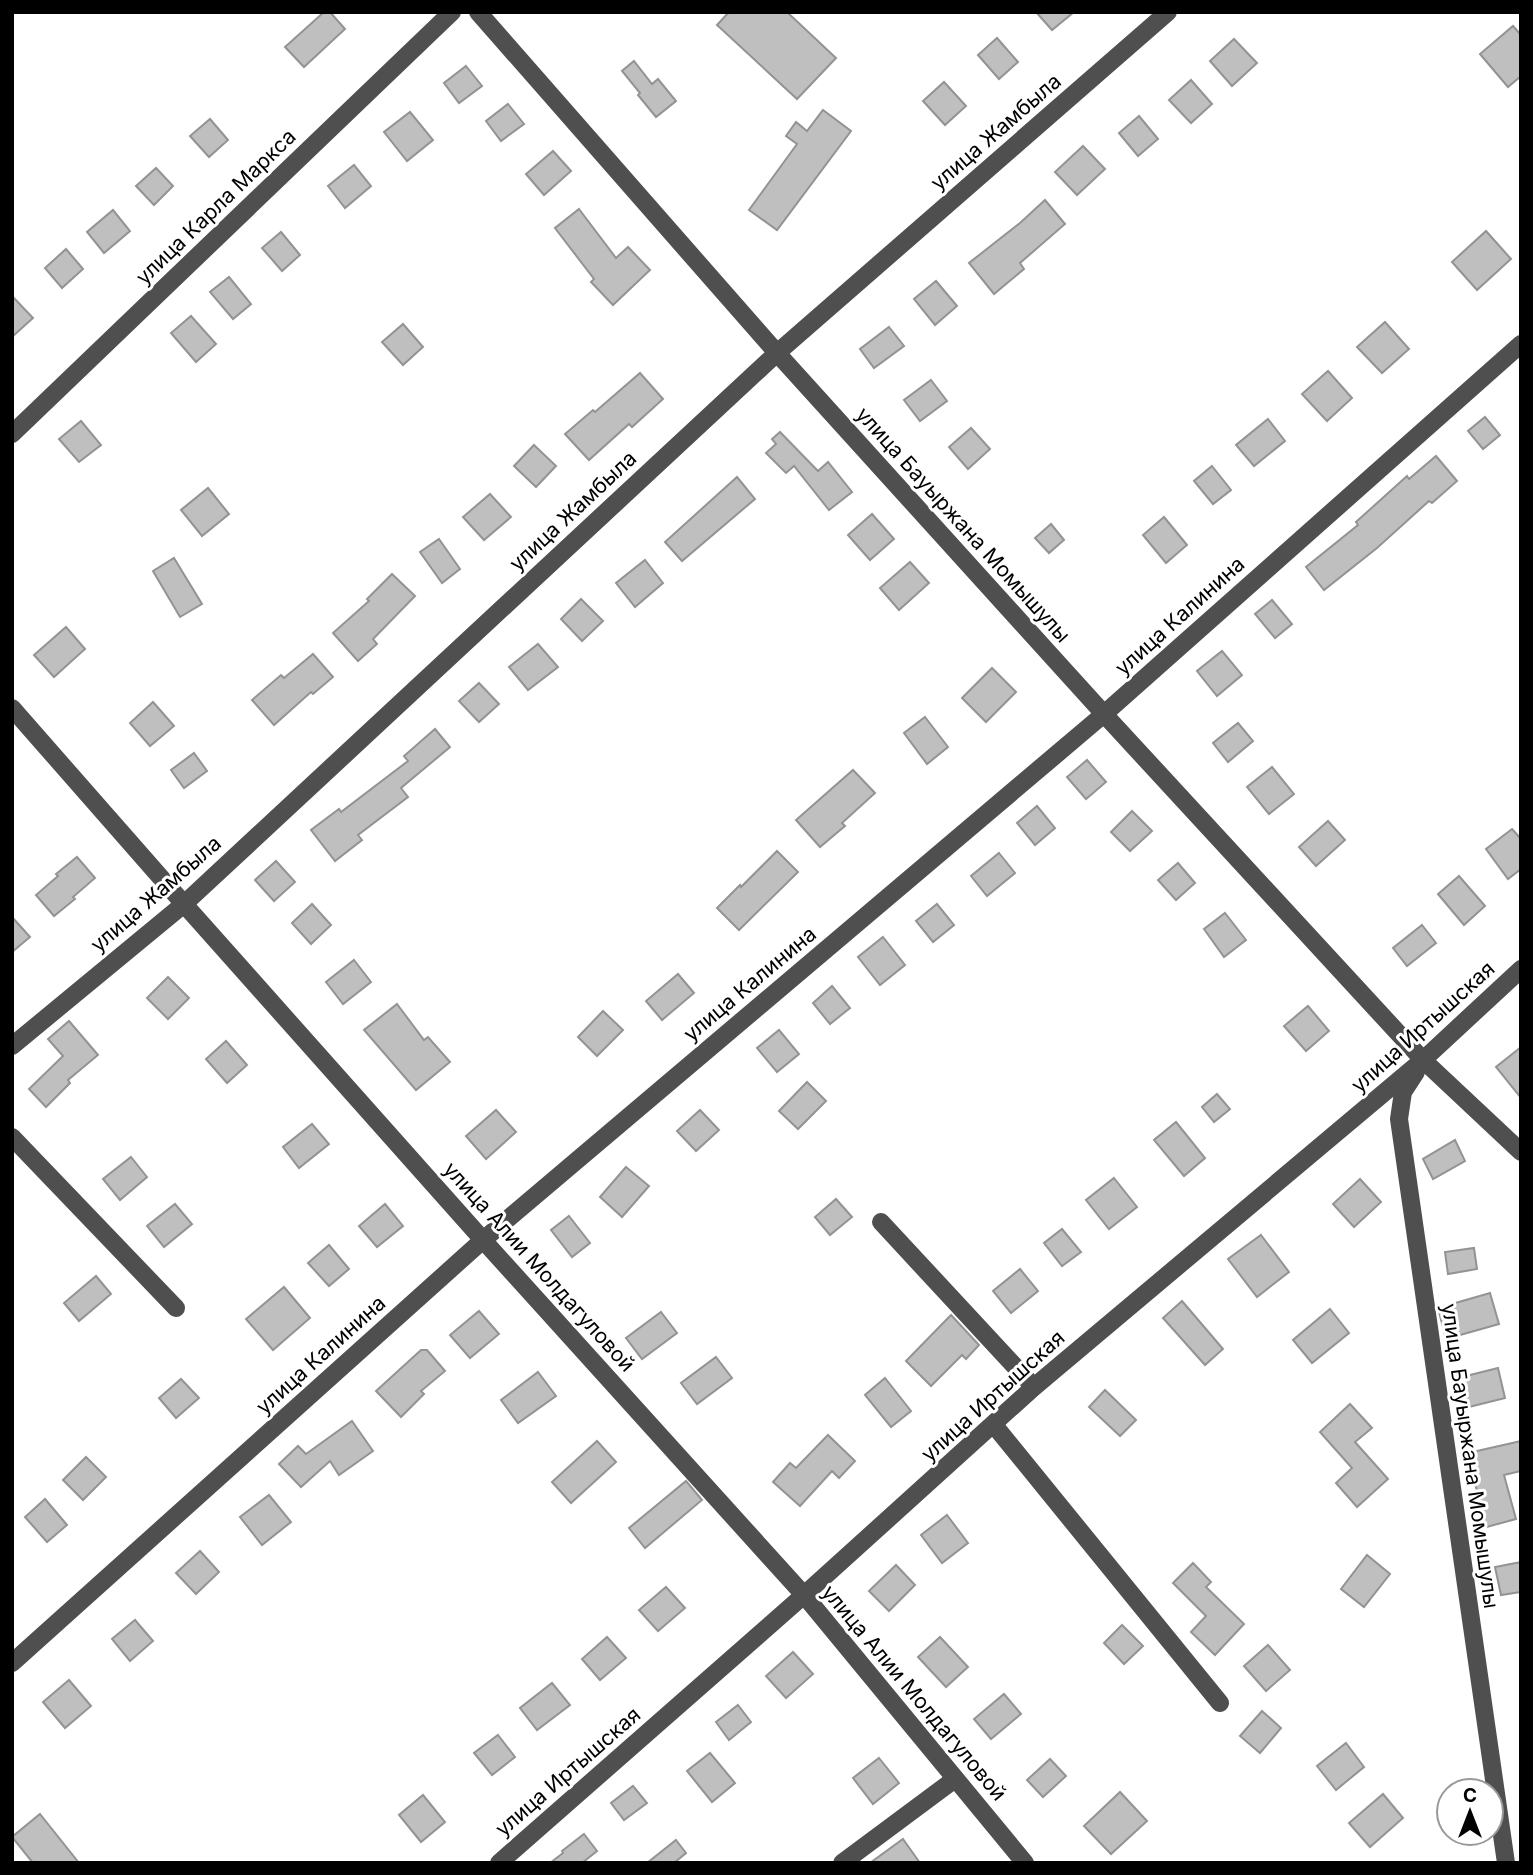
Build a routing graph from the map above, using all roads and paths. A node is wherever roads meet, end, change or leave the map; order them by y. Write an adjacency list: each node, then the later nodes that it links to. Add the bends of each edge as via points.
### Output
1 (452, 12): 6 (street, улица Карла Маркса)
2 (478, 12): 5 (street, улица Бауыржана Момышулы)
3 (1168, 12): 5 (street, улица Жамбыла)
4 (1521, 344): 8 (street, улица Калинина)
5 (777, 353): 8 (street, улица Бауыржана Момышулы); 9 (street, улица Жамбыла)
6 (12, 434)
7 (12, 708): 9 (street, улица Алии Молдагуловой)
8 (1104, 714): 12 (street, улица Бауыржана Момышулы); 16 (street, улица Калинина)
9 (184, 904): 11 (street, улица Жамбыла); 16 (street, улица Алии Молдагуловой)
10 (1521, 970): 12 (street, улица Иртышская)
11 (12, 1046)
12 (1423, 1060): 14 (street, улица Бауыржана Момышулы); 18 (street, улица Иртышская); 27 (street, улица Бауыржана Момышулы, via 1403,1092 1399,1119)
13 (12, 1137): 17 (street)
14 (1521, 1153)
15 (881, 1222): 18 (street)
16 (483, 1240): 20 (street, улица Алии Молдагуловой); 21 (street, улица Калинина)
17 (176, 1308)
18 (1034, 1387): 19 (street, улица Иртышская)
19 (994, 1425): 20 (street, улица Иртышская); 22 (street)
20 (804, 1595): 23 (street, улица Алии Молдагуловой); 24 (street, улица Иртышская)
21 (12, 1663)
22 (1220, 1703)
23 (955, 1779): 25 (street); 26 (street, улица Алии Молдагуловой)
24 (499, 1863)
25 (842, 1863)
26 (1025, 1863)
27 (1506, 1863)

